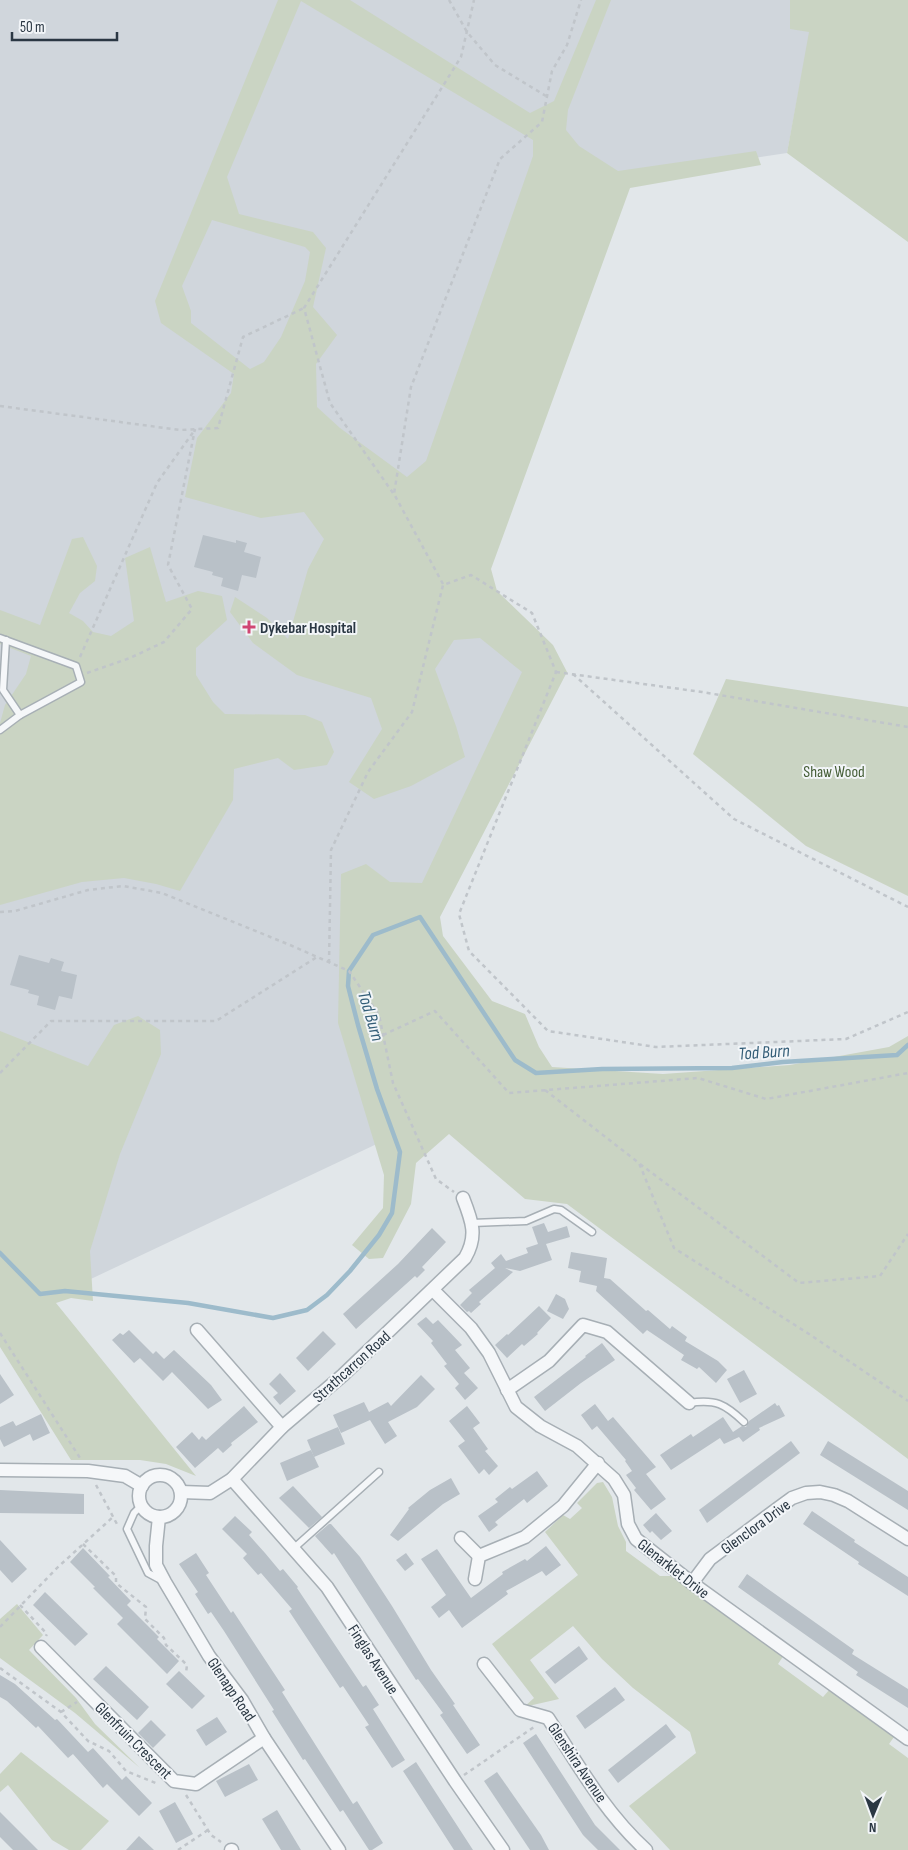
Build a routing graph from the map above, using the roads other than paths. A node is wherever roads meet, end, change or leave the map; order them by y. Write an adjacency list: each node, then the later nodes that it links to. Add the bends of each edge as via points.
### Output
1 (3, 639): 2 (lane); 3 (lane, via 76,666 81,682)
2 (2, 690): 3 (lane)
3 (20, 715): 4 (lane)
4 (0, 730)
5 (464, 1198): 6 (street, Strathcarron Road)
6 (472, 1223): 7 (lane, via 526,1221 554,1209 561,1210); 8 (street, Strathcarron Road, via 470,1250)
7 (592, 1232)
8 (433, 1290): 10 (street, Glenarklet Drive, via 471,1328 489,1353); 13 (street, Strathcarron Road)
9 (197, 1330): 13 (street)
10 (507, 1390): 11 (street, via 549,1361 583,1325 607,1332); 14 (street, Glenarklet Drive, via 516,1407)
11 (689, 1403): 12 (lane, via 718,1403 728,1407)
12 (744, 1422)
13 (282, 1427): 17 (street, Strathcarron Road)
14 (598, 1463): 25 (street, via 563,1506 525,1537); 28 (street, Glenarklet Drive, via 624,1495 628,1524 636,1539)
15 (0, 1470): 18 (street, via 88,1470 125,1476)
16 (379, 1472): 24 (lane)
17 (232, 1479): 19 (street, Strathcarron Road, via 210,1493); 24 (street, Finglas Avenue)
18 (142, 1486): 19 (street, via 154,1476 167,1476 177,1483); 20 (street)
19 (181, 1492): 21 (street, via 178,1508 173,1514)
20 (141, 1506): 21 (street); 27 (lane, via 134,1513 128,1529 148,1573)
21 (158, 1518): 27 (street, Glenapp Road, via 156,1565)
22 (461, 1538): 25 (street)
23 (908, 1539): 28 (street, Glenclora Drive, via 848,1501 820,1492 806,1493 792,1498 710,1559)
24 (293, 1549): 34 (street, Finglas Avenue, via 327,1587)
25 (479, 1556): 26 (street)
26 (475, 1579)
27 (165, 1582): 31 (street, Glenapp Road, via 209,1656 242,1700)
28 (692, 1583): 32 (street, Glenarklet Drive)
29 (40, 1647): 31 (street, Glenfruin Crescent, via 174,1781 196,1784)
30 (484, 1664): 35 (street, Glenshira Avenue, via 520,1710 548,1718 593,1788)
31 (264, 1738): 33 (street, Glenapp Road)
32 (908, 1739)
33 (339, 1850)
34 (503, 1850)
35 (646, 1850)

